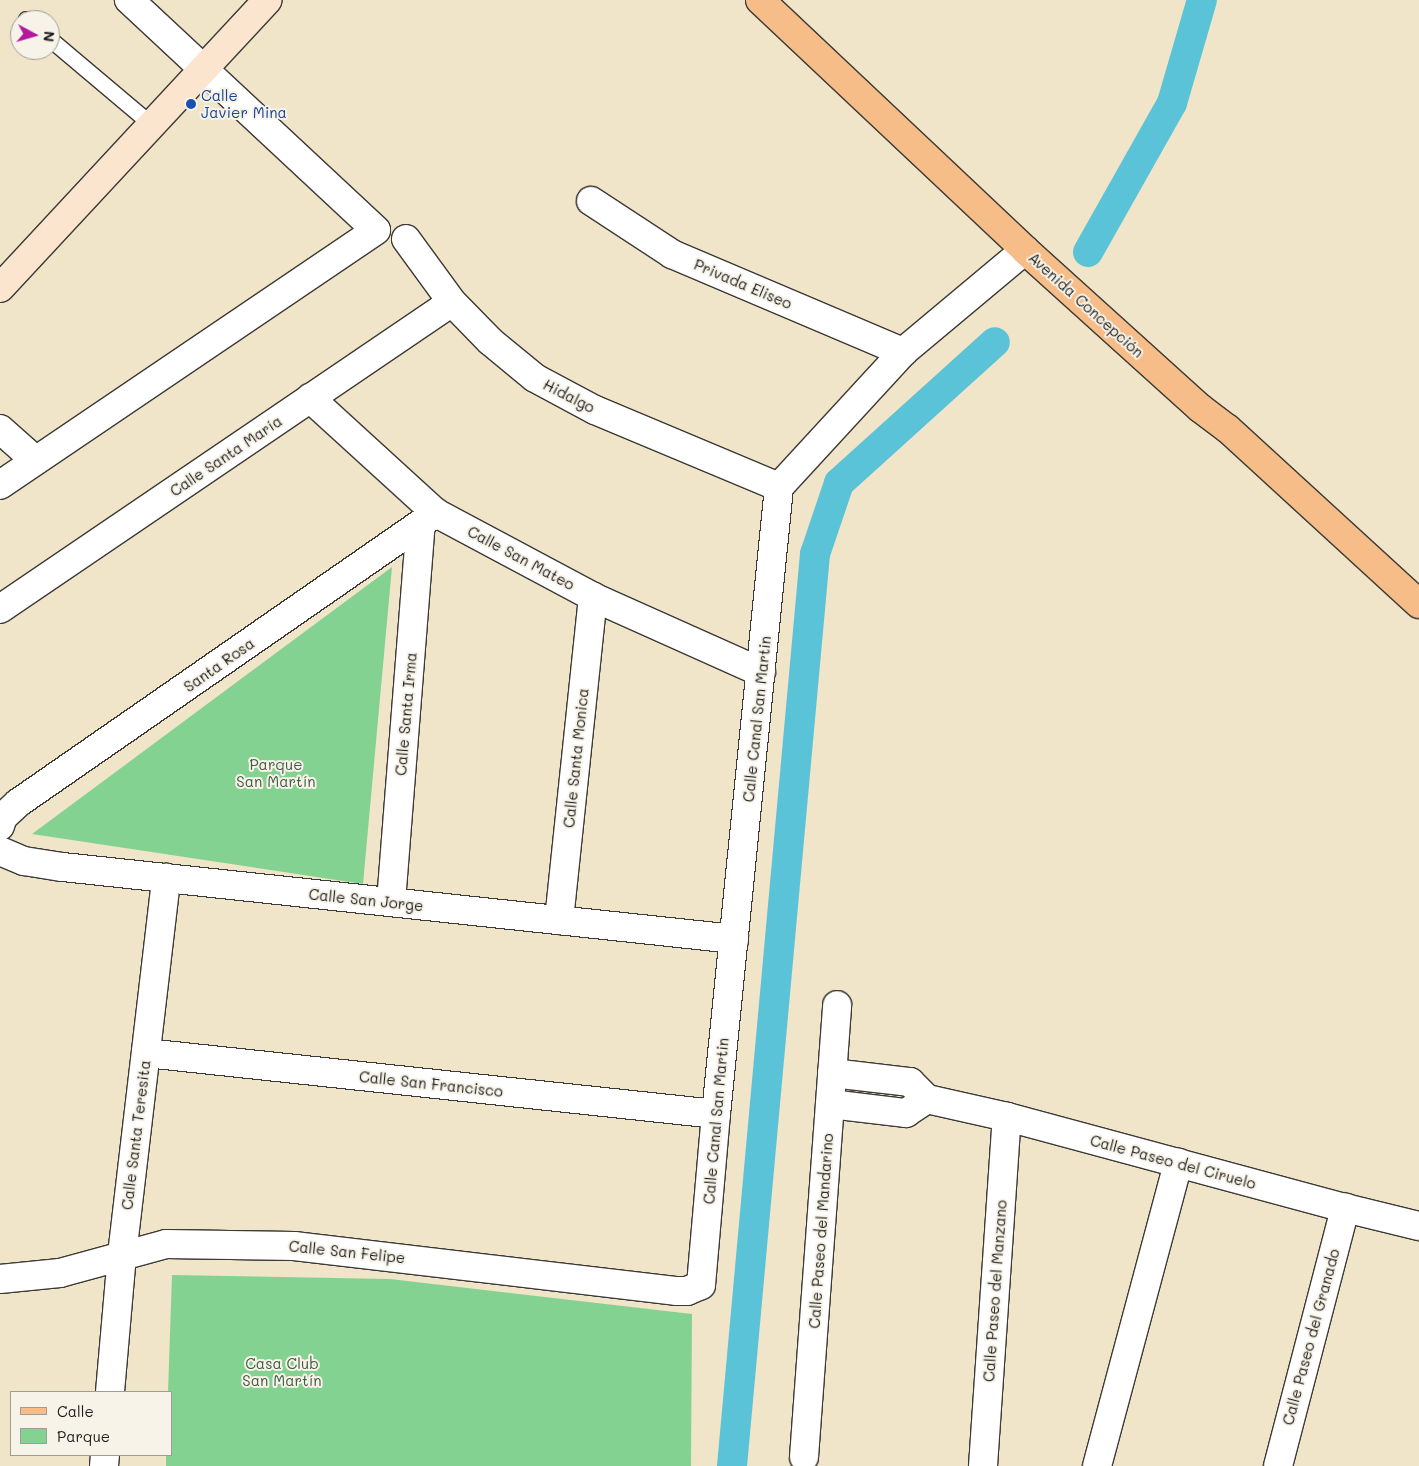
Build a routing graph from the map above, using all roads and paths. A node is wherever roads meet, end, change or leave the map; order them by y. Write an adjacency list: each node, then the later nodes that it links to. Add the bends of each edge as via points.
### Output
1 (129, 0): 5 (street)
2 (268, 0): 5 (main road)
3 (760, 0): 9 (main road, Avenida Concepción)
4 (60, 47): 6 (lane)
5 (204, 69): 6 (main road); 15 (street, via 376,230)
6 (152, 125): 10 (main road)
7 (591, 201): 12 (street, Privada Eliseo, via 672,254)
8 (406, 239): 11 (street, Hidalgo)
9 (1025, 250): 12 (street); 20 (main road, Avenida Concepción, via 1200,408 1228,429)
10 (0, 288)
11 (452, 302): 13 (street, Calle Santa María); 17 (street, Hidalgo, via 490,341 536,378 595,410)
12 (903, 352): 17 (street)
13 (310, 398): 18 (street, Calle San Mateo); 21 (street, Calle Santa María)
14 (0, 429): 15 (street)
15 (35, 460): 16 (street)
16 (0, 485)
17 (780, 487): 22 (street, Calle Canal San Martin)
18 (429, 519): 19 (street, Calle San Mateo); 23 (street, Santa Rosa, via 18,802); 26 (street, Calle Santa Irma)
19 (593, 597): 22 (street, Calle San Mateo); 27 (street, Calle Santa Monica)
20 (1419, 604)
21 (0, 609)
22 (761, 672): 28 (street, Calle Canal San Martin)
23 (1, 821)
24 (0, 851): 25 (street, Calle San Jorge, via 24,861)
25 (166, 878): 26 (street, Calle San Jorge); 30 (street, Calle Santa Teresita)
26 (391, 902): 27 (street, Calle San Jorge)
27 (559, 920): 28 (street, Calle San Jorge)
28 (734, 939): 34 (street, Calle Canal San Martin)
29 (837, 1005): 31 (street, Calle Paseo del Mandarino)
30 (146, 1053): 34 (street, Calle San Francisco); 39 (street, Calle Santa Teresita)
31 (832, 1073): 32 (street, via 910,1082); 33 (street, Calle Paseo del Mandarino)
32 (927, 1099): 33 (street, via 906,1113); 35 (street, Calle Paseo del Ciruelo)
33 (830, 1104): 43 (street, Calle Paseo del Mandarino)
34 (716, 1114): 41 (street, Calle Canal San Martin, via 703,1278)
35 (1007, 1117): 36 (street, Calle Paseo del Ciruelo); 44 (street, Calle Paseo del Manzano)
36 (1178, 1163): 37 (street, Calle Paseo del Ciruelo); 45 (street)
37 (1345, 1208): 38 (street, Calle Paseo del Ciruelo); 46 (street, Calle Paseo del Granado)
38 (1419, 1226)
39 (122, 1256): 40 (street, Calle San Felipe, via 60,1273); 41 (street, Calle San Felipe, via 166,1244 294,1246 677,1292); 42 (street, Calle Santa Teresita)
40 (0, 1279)
41 (697, 1288)
42 (110, 1391)
43 (804, 1457)
44 (983, 1466)
45 (1097, 1466)
46 (1278, 1466)

